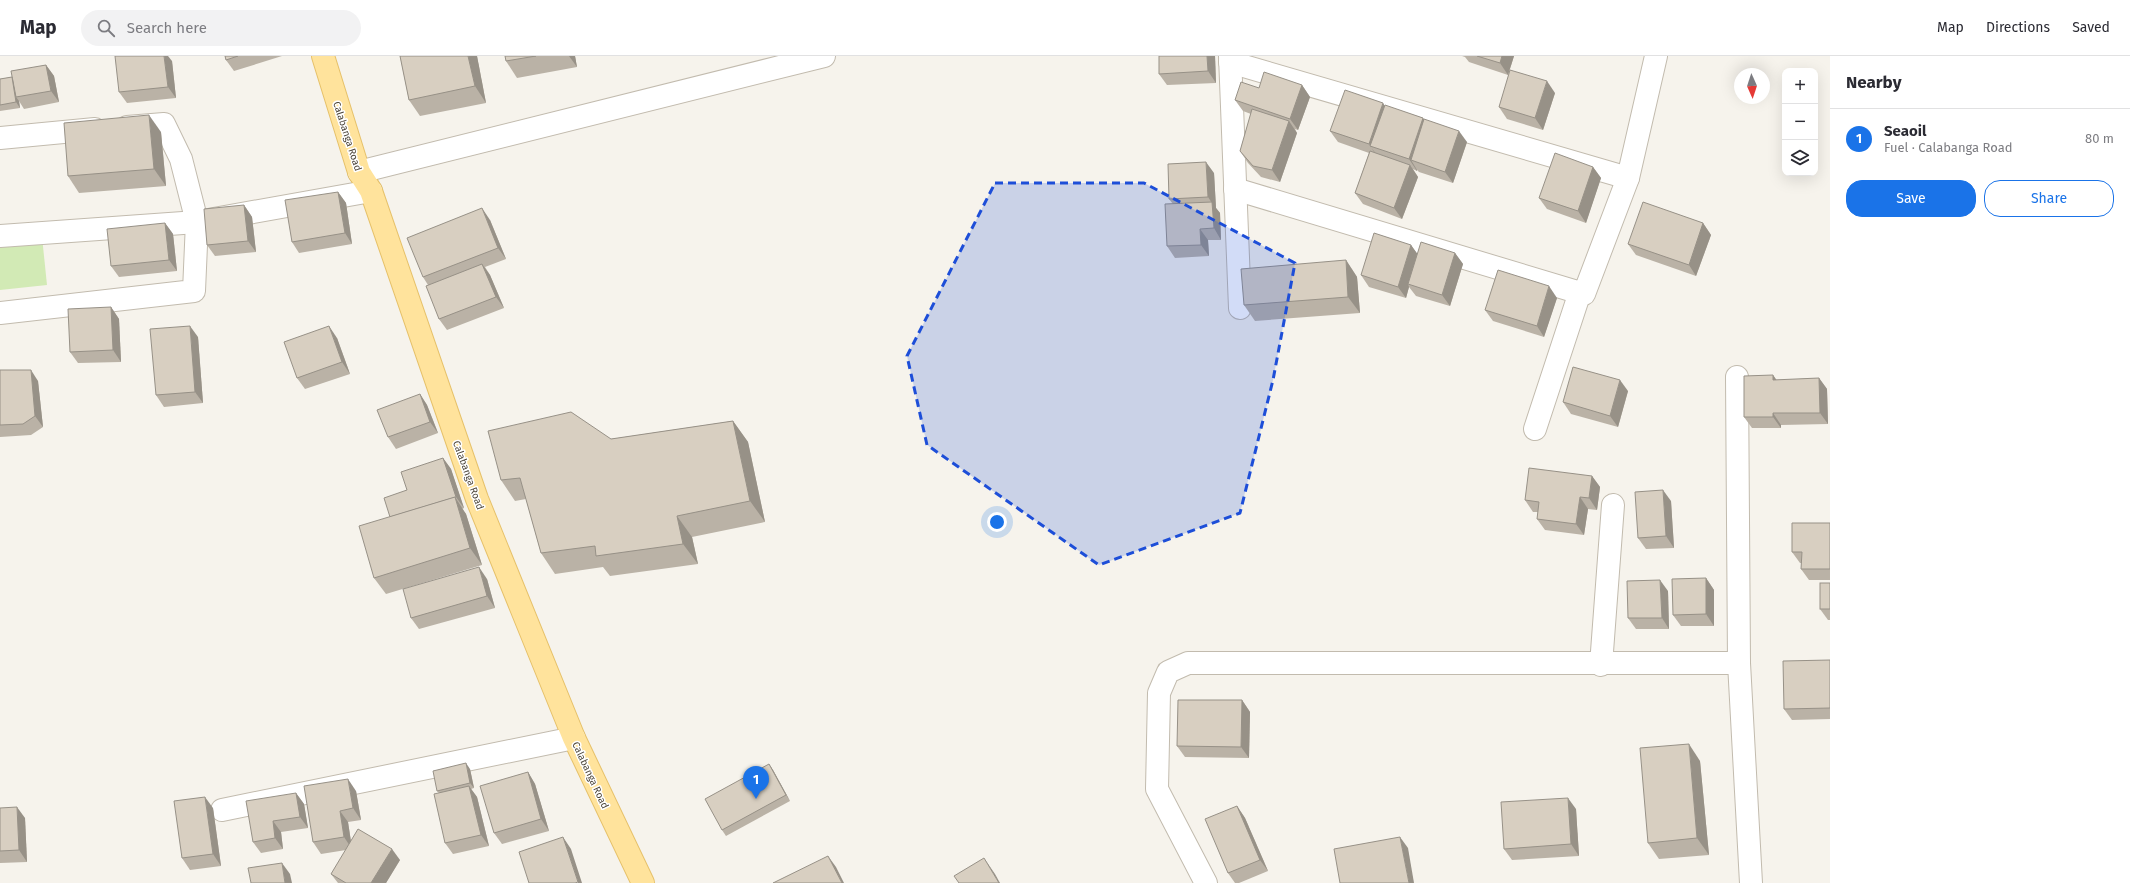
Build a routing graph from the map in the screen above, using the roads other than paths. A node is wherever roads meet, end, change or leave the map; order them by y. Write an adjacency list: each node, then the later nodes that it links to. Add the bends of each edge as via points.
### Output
1 (322, 56): 6 (main road, Calabanga Road)
2 (824, 56): 6 (street)
3 (1655, 56): 7 (street)
4 (1230, 59): 7 (street); 8 (street)
5 (0, 138): 10 (street, via 164,124 181,159)
6 (359, 172): 9 (main road, Calabanga Road)
7 (1628, 178): 12 (street, via 1584,294)
8 (1235, 189): 12 (street); 13 (street)
9 (371, 191): 10 (street); 20 (main road, Calabanga Road, via 477,499)
10 (197, 222): 11 (street); 14 (street, via 194,291)
11 (0, 236)
12 (1580, 292): 16 (street)
13 (1240, 308)
14 (0, 313)
15 (1737, 377): 18 (street)
16 (1535, 429)
17 (1613, 505): 19 (street)
18 (1739, 663): 19 (street); 24 (street)
19 (1601, 665): 23 (street, via 1188,663 1168,672 1159,693 1157,789)
20 (574, 738): 21 (street); 22 (main road, Calabanga Road)
21 (222, 810)
22 (643, 883)
23 (1206, 883)
24 (1751, 883)

